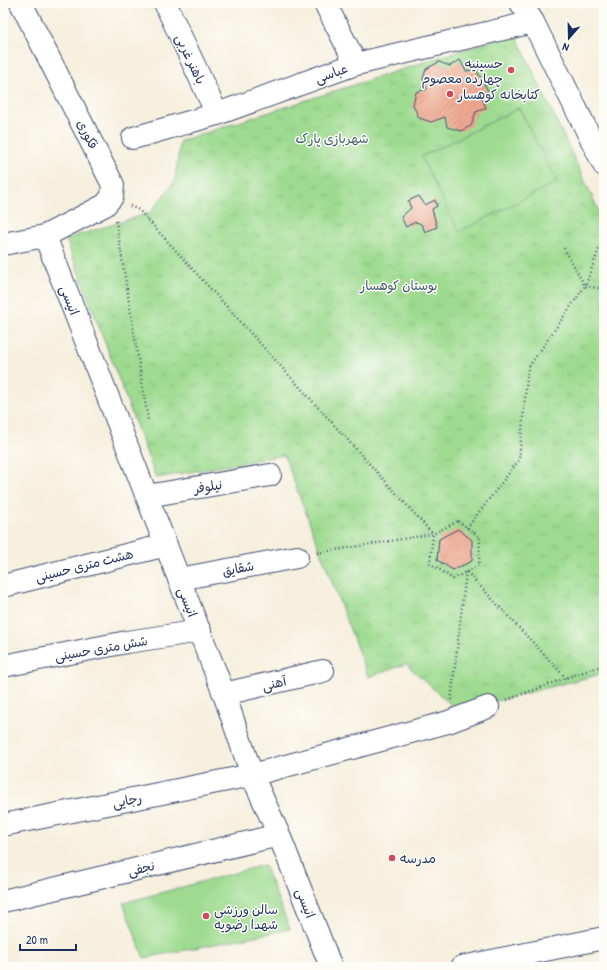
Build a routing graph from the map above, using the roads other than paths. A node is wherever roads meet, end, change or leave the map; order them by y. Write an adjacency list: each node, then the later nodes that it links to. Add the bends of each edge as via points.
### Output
1 (21, 3): 9 (street, فکوری, via 113,185 112,198 105,205)
2 (165, 3): 6 (street, باهنر غربی)
3 (326, 3): 5 (street)
4 (527, 8): 5 (street, عباسی); 8 (street)
5 (356, 64): 6 (street, عباسی)
6 (217, 114): 7 (street, عباسی)
7 (133, 138)
8 (604, 166)
9 (45, 236): 10 (street); 12 (street, انیسی)
10 (3, 244)
11 (270, 475): 12 (street, نیلوفر)
12 (147, 496): 13 (street, انیسی)
13 (166, 545): 15 (street, هشت متری حسینی); 16 (street, انیسی)
14 (297, 556): 16 (street, شقایق)
15 (5, 579)
16 (179, 579): 17 (street, انیسی)
17 (200, 631): 18 (street, شش متری حسینی); 20 (street, انیسی)
18 (3, 666)
19 (323, 671): 20 (street, آهنی)
20 (224, 694): 22 (street, انیسی)
21 (488, 707): 22 (street, رجایی, via 448,722)
22 (252, 775): 23 (street, رجایی); 24 (street, انیسی)
23 (3, 825)
24 (279, 835): 25 (street, نجفی); 27 (street, انیسی)
25 (3, 901)
26 (604, 938): 28 (street)
27 (331, 967)
28 (462, 967)

